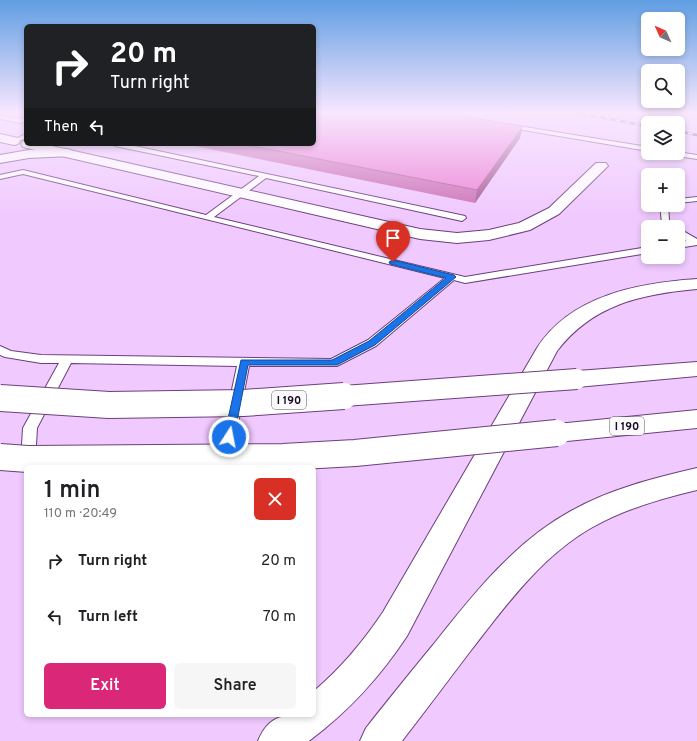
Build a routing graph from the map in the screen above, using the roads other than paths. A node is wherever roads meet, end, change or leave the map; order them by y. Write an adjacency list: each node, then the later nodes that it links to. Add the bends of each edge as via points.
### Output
1 (43, 148): 3 (main road)
2 (132, 148): 8 (lane)
3 (67, 153): 6 (main road, via 29,154); 10 (main road)
4 (685, 155): 5 (lane)
5 (697, 157)
6 (0, 159)
7 (601, 166): 10 (main road, via 554,211 524,227 489,235 457,238 420,234)
8 (265, 175): 10 (lane); 14 (lane)
9 (0, 177): 13 (lane, via 23,172)
10 (239, 193): 13 (lane)
11 (697, 199): 12 (lane)
12 (685, 200)
13 (208, 218): 19 (lane)
14 (462, 218)
15 (685, 236): 16 (lane)
16 (695, 242): 17 (lane)
17 (685, 244)
18 (641, 251): 19 (lane, via 488,277 465,280)
19 (452, 277): 23 (lane, via 372,343 333,363)
20 (697, 284): 31 (main road, via 625,296 591,310 562,330 548,348 380,648 358,674)
21 (0, 350): 22 (lane, via 33,358)
22 (67, 360): 23 (lane); 28 (lane, via 30,428)
23 (244, 362): 29 (lane)
24 (697, 370): 25 (main road, I 190, bridge, via 242,403 109,405)
25 (0, 398)
26 (697, 419): 27 (main road, I 190, bridge, via 354,453 283,457)
27 (0, 458)
28 (28, 465)
29 (223, 465)
30 (697, 479): 33 (main road, via 603,508 558,534 522,565 492,598)
31 (316, 713)
32 (312, 717): 34 (main road)
33 (384, 735)
34 (278, 741)

